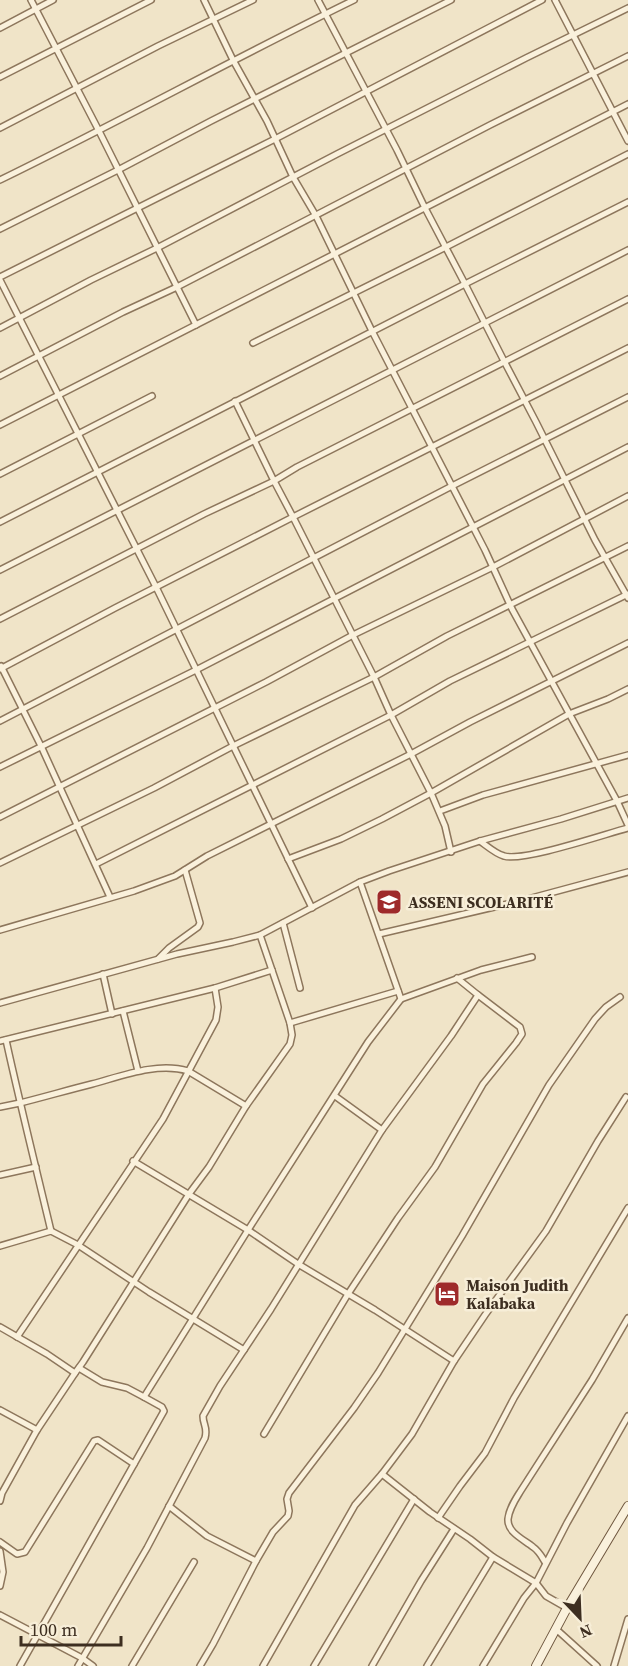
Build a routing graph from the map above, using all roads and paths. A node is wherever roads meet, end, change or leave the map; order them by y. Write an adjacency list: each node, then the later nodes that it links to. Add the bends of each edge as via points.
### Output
1 (31, 0): 12 (street)
2 (53, 0): 12 (street)
3 (151, 0): 17 (street)
4 (204, 0): 14 (street)
5 (253, 0): 14 (street)
6 (318, 0): 13 (street)
7 (354, 0): 13 (street)
8 (451, 0): 18 (street)
9 (542, 0): 24 (street)
10 (555, 0): 16 (street)
11 (628, 8): 16 (street)
12 (36, 10): 15 (street); 17 (street)
13 (325, 14): 18 (street); 20 (street)
14 (214, 18): 20 (street); 23 (street)
15 (0, 28)
16 (573, 35): 21 (street); 29 (street)
17 (56, 48): 22 (street); 23 (street)
18 (346, 53): 24 (street); 25 (street)
19 (628, 56): 21 (street)
20 (233, 60): 25 (street); 30 (street)
21 (593, 74): 27 (street); 34 (street)
22 (0, 77)
23 (77, 88): 28 (street); 30 (street)
24 (366, 92): 29 (street); 31 (street)
25 (256, 99): 31 (street); 35 (street)
26 (628, 104): 27 (street)
27 (614, 111): 32 (street); 40 (street)
28 (0, 128)
29 (386, 130): 34 (street); 36 (street)
30 (99, 131): 35 (street); 37 (street)
31 (276, 139): 36 (street); 39 (street)
32 (628, 141)
33 (628, 154): 43 (street)
34 (406, 169): 40 (street); 41 (street)
35 (118, 170): 39 (street); 42 (street)
36 (293, 177): 41 (street); 44 (street)
37 (0, 180)
38 (628, 202): 48 (street)
39 (138, 208): 44 (street); 47 (street)
40 (425, 208): 43 (street); 46 (street)
41 (316, 216): 46 (street); 49 (street)
42 (0, 229)
43 (446, 247): 48 (street); 50 (street)
44 (157, 248): 49 (street); 52 (street)
45 (628, 250): 53 (street)
46 (335, 254): 50 (street); 54 (street)
47 (0, 279): 52 (street)
48 (465, 284): 53 (street); 56 (street)
49 (177, 287): 54 (street); 59 (street)
50 (354, 293): 56 (street); 57 (street)
51 (628, 298): 60 (street)
52 (20, 318): 55 (street); 59 (street)
53 (485, 322): 60 (street); 61 (street)
54 (196, 325): 63 (street)
55 (0, 328)
56 (372, 331): 61 (street); 67 (street)
57 (253, 343)
58 (628, 348): 66 (street)
59 (39, 355): 62 (street); 63 (street)
60 (504, 362): 66 (street); 68 (street)
61 (392, 370): 68 (street); 72 (street)
62 (0, 376)
63 (58, 395): 69 (street); 70 (street)
64 (152, 396): 70 (street)
65 (628, 398): 71 (street)
66 (524, 400): 71 (street); 73 (street)
67 (235, 401): 72 (street); 75 (street)
68 (413, 409): 73 (street); 78 (street)
69 (0, 425)
70 (77, 434): 75 (street); 76 (street)
71 (545, 440): 77 (street); 79 (street)
72 (254, 441): 78 (street); 81 (street)
73 (432, 447): 79 (street); 82 (street)
74 (628, 447): 77 (street)
75 (97, 471): 81 (street); 84 (street)
76 (0, 474)
77 (565, 480): 83 (street); 85 (street)
78 (274, 481): 82 (street); 87 (street)
79 (452, 486): 85 (street); 89 (street)
80 (628, 496): 83 (street)
81 (116, 511): 87 (street); 91 (street)
82 (293, 518): 89 (street); 92 (street)
83 (585, 518): 88 (street); 90 (street)
84 (0, 522)
85 (474, 528): 90 (street); 94 (street)
86 (628, 546): 88 (street)
87 (137, 549): 92 (street); 96 (street)
88 (606, 557): 93 (street); 95 (street)
89 (314, 559): 94 (street); 97 (street)
90 (493, 567): 95 (street); 98 (street)
91 (0, 570)
92 (156, 587): 97 (street); 101 (street)
93 (628, 595): 99 (street)
94 (334, 598): 98 (street); 102 (street)
95 (510, 604): 99 (street); 103 (street)
96 (0, 619)
97 (176, 628): 102 (street); 107 (street)
98 (353, 635): 103 (street); 106 (street)
99 (529, 642): 104 (street); 109 (street)
100 (628, 643): 104 (street)
101 (1, 667): 107 (street)
102 (196, 670): 106 (street); 111 (street)
103 (374, 677): 109 (street); 112 (street)
104 (551, 682): 108 (street); 113 (street)
105 (628, 689): 108 (street)
106 (214, 708): 112 (street); 117 (street)
107 (22, 710): 110 (street); 111 (street)
108 (569, 714): 115 (street); 119 (street)
109 (391, 715): 113 (street); 118 (street)
110 (0, 721)
111 (41, 746): 116 (street); 117 (street)
112 (233, 746): 118 (street); 125 (street)
113 (411, 754): 119 (street); 124 (street)
114 (628, 755): 115 (street)
115 (596, 764): 121 (street); 122 (street)
116 (0, 767)
117 (60, 786): 123 (street); 125 (street)
118 (253, 786): 124 (street); 131 (street)
119 (431, 793): 122 (street); 129 (street, via 341,839)
120 (628, 798): 121 (street)
121 (617, 801): 126 (street); 127 (street)
122 (440, 811): 128 (street)
123 (0, 817)
124 (271, 823): 129 (street); 132 (street)
125 (77, 826): 130 (street); 131 (street)
126 (628, 827): 127 (street, via 511,858)
127 (480, 841): 128 (street)
128 (451, 852): 134 (street)
129 (288, 859): 136 (street)
130 (0, 863)
131 (96, 864): 135 (street)
132 (185, 870): 135 (street, via 155,884); 142 (street, via 200,924)
133 (628, 873): 139 (street)
134 (360, 882): 136 (street); 139 (street)
135 (110, 897): 138 (street)
136 (312, 908): 137 (street)
137 (283, 923): 140 (street); 147 (street)
138 (0, 930)
139 (379, 934): 148 (street)
140 (260, 935): 142 (street); 143 (street)
141 (532, 957): 145 (street)
142 (158, 959): 144 (street)
143 (272, 970): 146 (street); 155 (street)
144 (103, 974): 152 (street); 154 (street)
145 (457, 978): 149 (street); 151 (street)
146 (215, 988): 153 (street); 158 (street, via 216,1020)
147 (300, 988)
148 (398, 991): 151 (street); 155 (street)
149 (478, 995): 164 (street); 176 (street, via 520,1027 522,1034 483,1084 435,1167)
150 (620, 998): 180 (street, via 595,1019 549,1085)
151 (401, 999): 159 (street, via 368,1042)
152 (0, 1003)
153 (123, 1011): 154 (street); 157 (street)
154 (112, 1014): 156 (street)
155 (290, 1023): 162 (street, via 290,1044)
156 (3, 1041): 161 (street)
157 (138, 1071): 158 (street, via 168,1067); 161 (street)
158 (188, 1071): 162 (street); 165 (street, via 168,1111)
159 (335, 1096): 164 (street); 170 (street)
160 (626, 1097): 183 (street, via 546,1231)
161 (20, 1103): 163 (street); 166 (street)
162 (246, 1106): 168 (street)
163 (0, 1107)
164 (382, 1130): 174 (street)
165 (133, 1161): 168 (street); 172 (street)
166 (36, 1167): 167 (street); 171 (street)
167 (0, 1175)
168 (189, 1194): 170 (street); 175 (street)
169 (628, 1208): 197 (street, via 485,1453)
170 (248, 1230): 174 (street); 178 (street)
171 (51, 1231): 172 (street); 173 (street)
172 (78, 1245): 175 (street); 181 (street)
173 (0, 1246)
174 (298, 1264): 176 (street); 182 (street)
175 (134, 1282): 178 (street); 184 (street)
176 (348, 1294): 180 (street); 189 (street)
177 (628, 1318): 204 (street, via 512,1506 508,1518 512,1531)
178 (193, 1320): 182 (street); 185 (street)
179 (0, 1328): 181 (street)
180 (405, 1329): 183 (street); 203 (street, via 354,1408 289,1492 288,1516 273,1532)
181 (17, 1336): 184 (street)
182 (244, 1350): 195 (street, via 203,1416 205,1438)
183 (454, 1361): 191 (street)
184 (77, 1370): 185 (street); 188 (street)
185 (144, 1397): 190 (street, via 164,1411)
186 (0, 1410): 188 (street)
187 (628, 1416): 204 (street)
188 (37, 1430): 192 (street)
189 (264, 1434)
190 (134, 1464): 199 (street, via 94,1441 25,1552 18,1554); 212 (street)
191 (382, 1474): 193 (street); 219 (street, via 355,1505)
192 (1, 1492): 194 (street)
193 (414, 1499): 197 (street); 220 (street)
194 (0, 1501)
195 (169, 1506): 203 (street, via 207,1536); 213 (street)
196 (628, 1506): 208 (street)
197 (438, 1518): 198 (street)
198 (454, 1529): 201 (street); 221 (street)
199 (0, 1542)
200 (0, 1551): 205 (street)
201 (493, 1557): 206 (street); 222 (street)
202 (194, 1562): 217 (street)
203 (256, 1562): 218 (street)
204 (545, 1562): 206 (street)
205 (1, 1578): 207 (street)
206 (536, 1582): 208 (street, via 546,1596); 223 (street)
207 (0, 1586)
208 (567, 1608): 211 (street)
209 (0, 1615): 212 (street)
210 (628, 1619): 226 (street)
211 (556, 1629): 224 (street); 225 (street)
212 (37, 1634): 213 (street); 214 (street)
213 (82, 1658): 215 (street); 216 (street)
214 (20, 1666)
215 (78, 1666)
216 (93, 1666)
217 (132, 1666)
218 (200, 1666)
219 (263, 1666)
220 (314, 1666)
221 (372, 1666)
222 (428, 1666)
223 (483, 1666)
224 (536, 1666)
225 (597, 1666)
226 (614, 1666)

